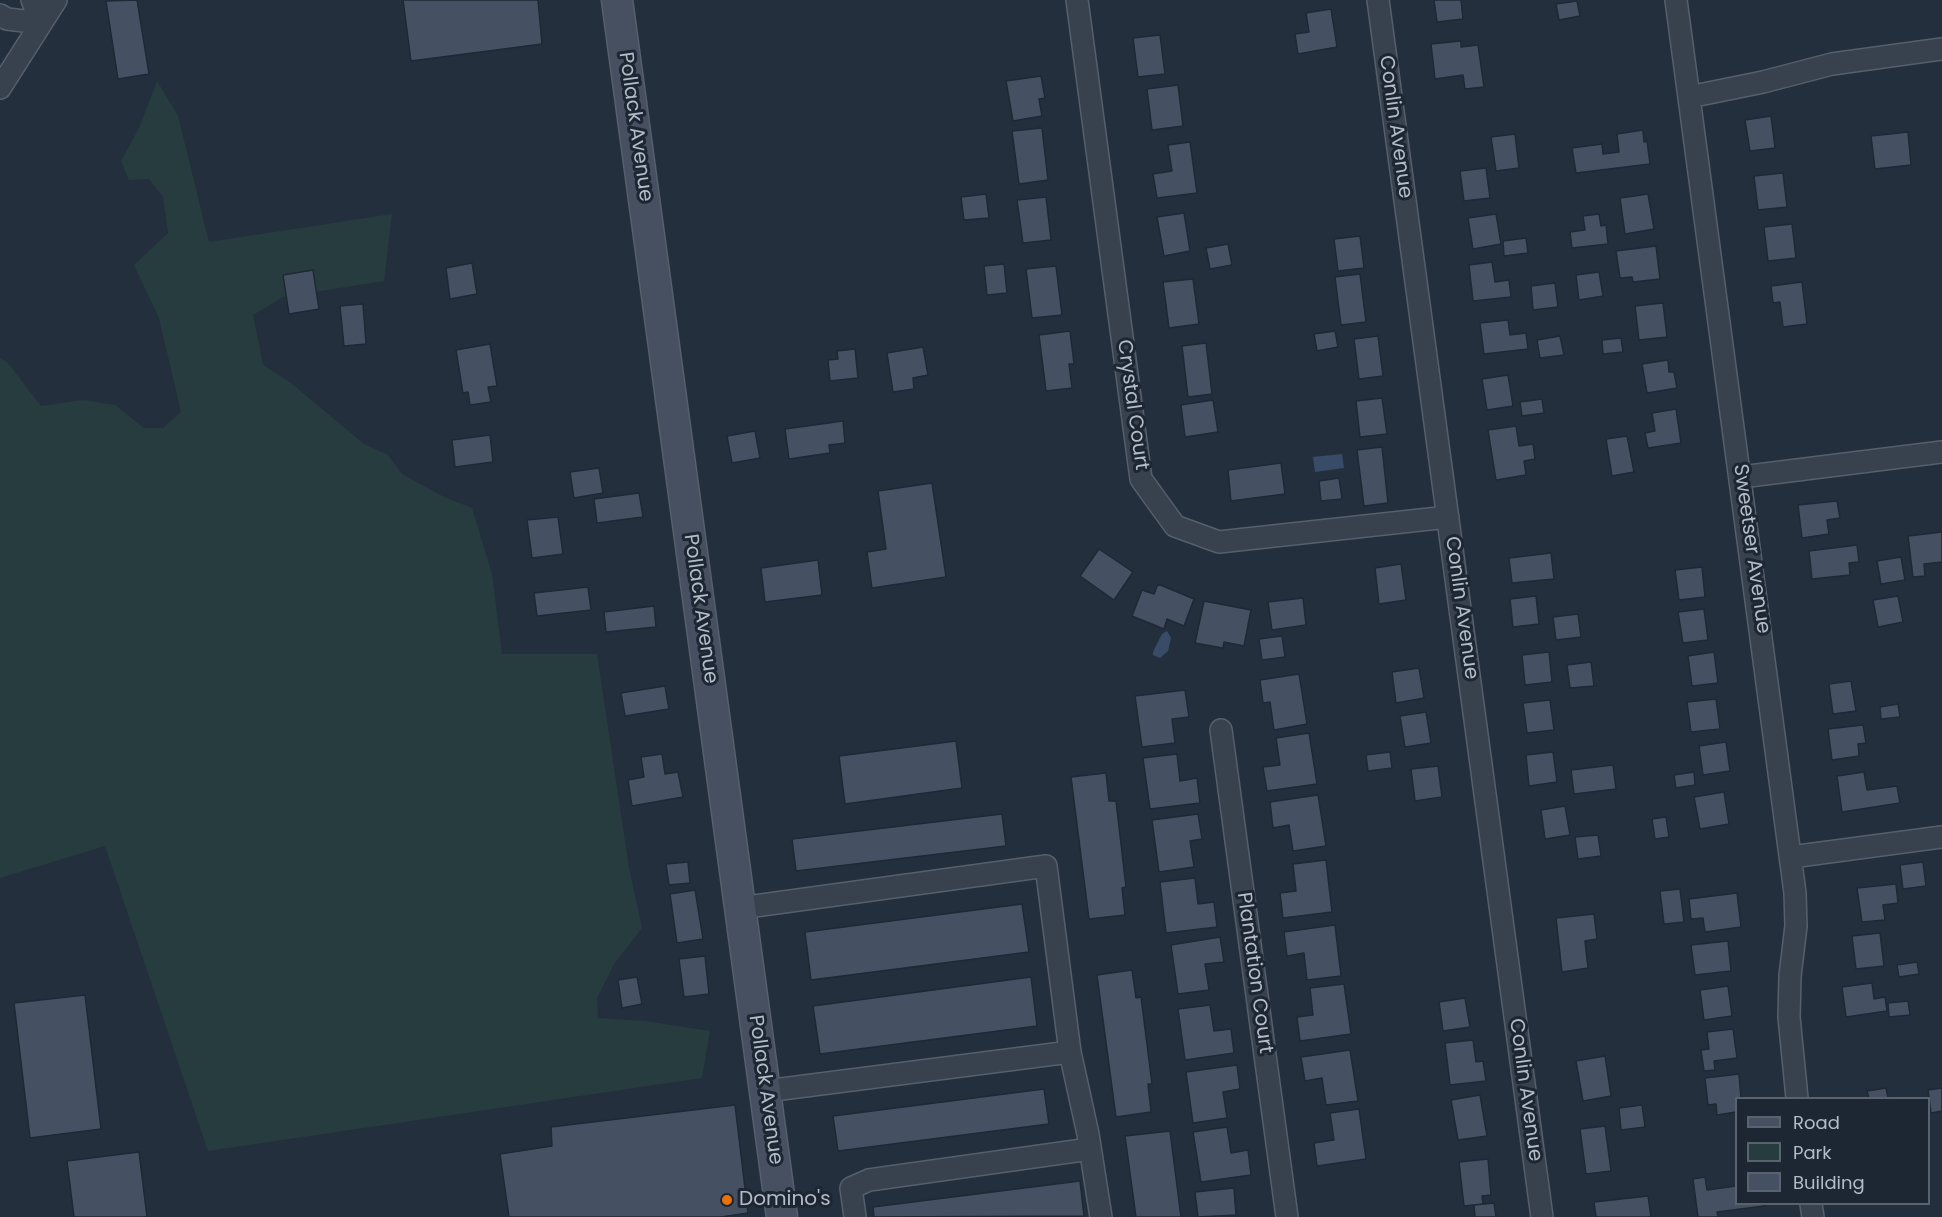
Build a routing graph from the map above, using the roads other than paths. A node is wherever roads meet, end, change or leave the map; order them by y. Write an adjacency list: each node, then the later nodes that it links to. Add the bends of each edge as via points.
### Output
1 (32, 0): 8 (street)
2 (56, 0): 8 (street)
3 (617, 0): 18 (street, Pollack Avenue)
4 (1077, 0): 14 (street, Crystal Court, via 1141,479 1175,526 1219,542)
5 (1378, 0): 14 (street, Conlin Avenue)
6 (1676, 0): 11 (street, Sweetser Avenue)
7 (0, 15): 8 (street)
8 (41, 22): 10 (street)
9 (1942, 49): 11 (street, via 1832,64)
10 (0, 87)
11 (1689, 96): 13 (street, Sweetser Avenue)
12 (1942, 452): 13 (street)
13 (1741, 477): 17 (street, Sweetser Avenue)
14 (1448, 517): 27 (street, Conlin Avenue)
15 (1221, 730): 26 (street, Plantation Court)
16 (1942, 837): 17 (street)
17 (1791, 857): 21 (street, Sweetser Avenue, via 1796,926 1789,1017)
18 (740, 908): 19 (street, via 1046,866); 20 (street, Pollack Avenue)
19 (1070, 1052): 20 (street); 22 (street)
20 (766, 1091): 23 (street, Pollack Avenue)
21 (1797, 1097)
22 (1090, 1149): 24 (street, via 869,1180 851,1188); 25 (street)
23 (782, 1217)
24 (855, 1217)
25 (1101, 1217)
26 (1287, 1217)
27 (1542, 1217)

